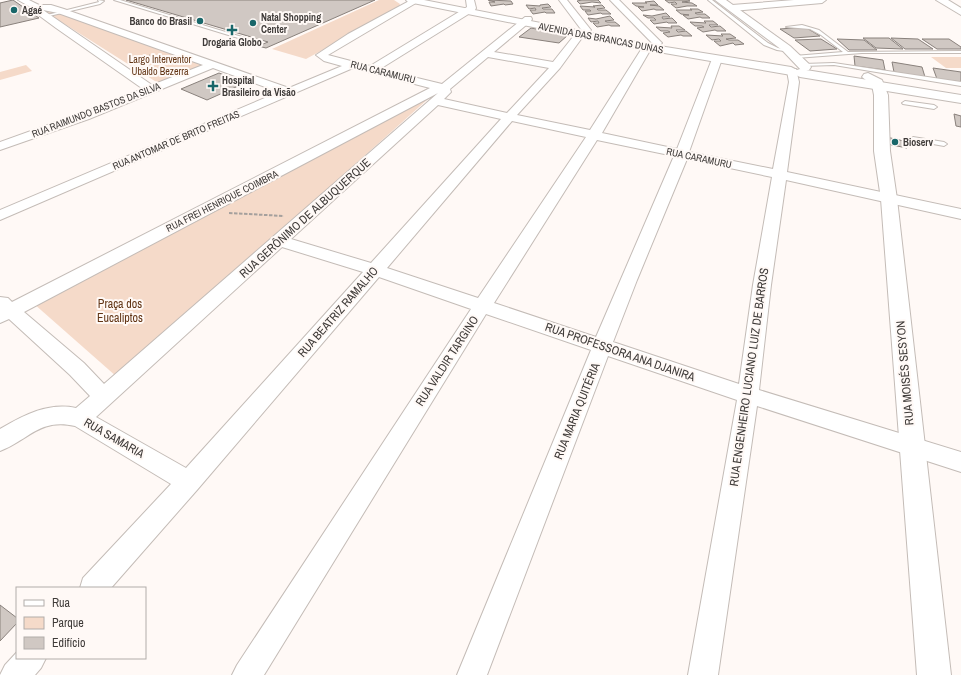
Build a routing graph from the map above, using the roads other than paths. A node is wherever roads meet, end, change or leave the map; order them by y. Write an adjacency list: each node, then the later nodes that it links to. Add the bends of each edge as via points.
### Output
1 (22, 0): 15 (street)
2 (91, 0): 14 (lane)
3 (100, 0): 14 (lane, via 100,3)
4 (116, 0): 25 (lane)
5 (433, 0): 16 (main road, AVENIDA DAS BRANCAS DUNAS)
6 (563, 0): 24 (street)
7 (614, 0): 26 (street)
8 (710, 0): 33 (lane)
9 (720, 0): 18 (main road)
10 (822, 0): 18 (street)
11 (941, 0): 20 (main road)
12 (948, 0): 17 (main road)
13 (415, 1): 16 (main road, AVENIDA DAS BRANCAS DUNAS); 35 (street, RUA CARAMURU, via 322,53 322,56)
14 (79, 6): 19 (lane)
15 (37, 7): 19 (street); 21 (street)
16 (469, 7): 22 (main road, AVENIDA DAS BRANCAS DUNAS); 38 (street)
17 (961, 7)
18 (732, 8): 33 (main road)
19 (62, 12): 21 (lane); 32 (street)
20 (961, 12)
21 (46, 16): 40 (street)
22 (525, 21): 24 (main road, AVENIDA DAS BRANCAS DUNAS); 29 (street, RUA GERÔNIMO DE ALBUQUERQUE)
23 (788, 27): 28 (lane, via 812,28)
24 (583, 32): 26 (main road, AVENIDA DAS BRANCAS DUNAS); 36 (street, RUA BEATRIZ RAMALHO)
25 (250, 40)
26 (652, 45): 31 (main road, AVENIDA DAS BRANCAS DUNAS); 33 (main road, AVENIDA DAS BRANCAS DUNAS); 47 (street, RUA VALDIR TARGINO)
27 (961, 52): 28 (lane)
28 (847, 53): 30 (lane); 37 (lane)
29 (486, 54): 36 (street); 43 (street, RUA GERÔNIMO DE ALBUQUERQUE)
30 (814, 56): 33 (lane); 34 (lane)
31 (717, 59): 33 (main road, AVENIDA DAS BRANCAS DUNAS); 51 (street, RUA MARIA QUITÉRIA)
32 (214, 64): 40 (street, RUA RAIMUNDO BASTOS DA SILVA); 41 (street)
33 (795, 64): 34 (lane); 39 (main road, AVENIDA DAS BRANCAS DUNAS); 52 (street, RUA ENGENHEIRO LUCIANO LUIZ DE BARROS)
34 (824, 64): 37 (lane)
35 (352, 65): 38 (street, RUA CARAMURU); 41 (street, RUA ANTOMAR DE BRITO FREITAS)
36 (556, 66): 46 (street, RUA BEATRIZ RAMALHO)
37 (846, 66): 42 (lane)
38 (371, 70): 43 (street, RUA CARAMURU)
39 (874, 81): 42 (main road, AVENIDA DAS BRANCAS DUNAS); 53 (main road, RUA MOISÉS SESYON)
40 (152, 90): 50 (street, RUA RAIMUNDO BASTOS DA SILVA)
41 (290, 92): 55 (street, RUA ANTOMAR DE BRITO FREITAS)
42 (961, 92)
43 (440, 94): 46 (street, RUA CARAMURU); 56 (street, RUA GERÔNIMO DE ALBUQUERQUE); 59 (street, RUA FREI HENRIQUE COIMBRA, via 434,90)
44 (905, 103): 45 (lane)
45 (934, 107)
46 (508, 116): 47 (street, RUA CARAMURU); 57 (street, RUA BEATRIZ RAMALHO)
47 (594, 135): 51 (street, RUA CARAMURU); 58 (street, RUA VALDIR TARGINO)
48 (913, 139): 49 (lane)
49 (944, 144)
50 (0, 146)
51 (682, 154): 52 (street, RUA CARAMURU); 60 (street, RUA MARIA QUITÉRIA)
52 (779, 176): 53 (street, RUA CARAMURU); 61 (street, RUA ENGENHEIRO LUCIANO LUIZ DE BARROS)
53 (889, 199): 54 (street, RUA CARAMURU); 65 (main road, RUA MOISÉS SESYON)
54 (961, 214)
55 (0, 215)
56 (279, 241): 57 (street, RUA PROFESSORA ANA DJANIRA); 62 (street, RUA GERÔNIMO DE ALBUQUERQUE)
57 (375, 270): 58 (street, RUA PROFESSORA ANA DJANIRA); 67 (street, RUA BEATRIZ RAMALHO)
58 (483, 305): 60 (street, RUA PROFESSORA ANA DJANIRA); 71 (street, RUA VALDIR TARGINO)
59 (3, 309): 62 (street, via 77,369)
60 (602, 347): 61 (street, RUA PROFESSORA ANA DJANIRA); 72 (street, RUA MARIA QUITÉRIA)
61 (748, 395): 65 (street, RUA PROFESSORA ANA DJANIRA); 73 (street, RUA ENGENHEIRO LUCIANO LUIZ DE BARROS)
62 (103, 397): 63 (street, RUA GERÔNIMO DE ALBUQUERQUE)
63 (80, 418): 64 (street, RUA SAMARIA, via 67,414 47,415); 67 (street, RUA SAMARIA)
64 (0, 441)
65 (912, 446): 66 (street, RUA PROFESSORA ANA DJANIRA); 74 (main road, RUA MOISÉS SESYON)
66 (961, 462)
67 (189, 482): 68 (street, RUA BEATRIZ RAMALHO)
68 (94, 587)
69 (29, 659): 70 (street)
70 (15, 675)
71 (247, 675)
72 (472, 675)
73 (703, 675)
74 (934, 675)

